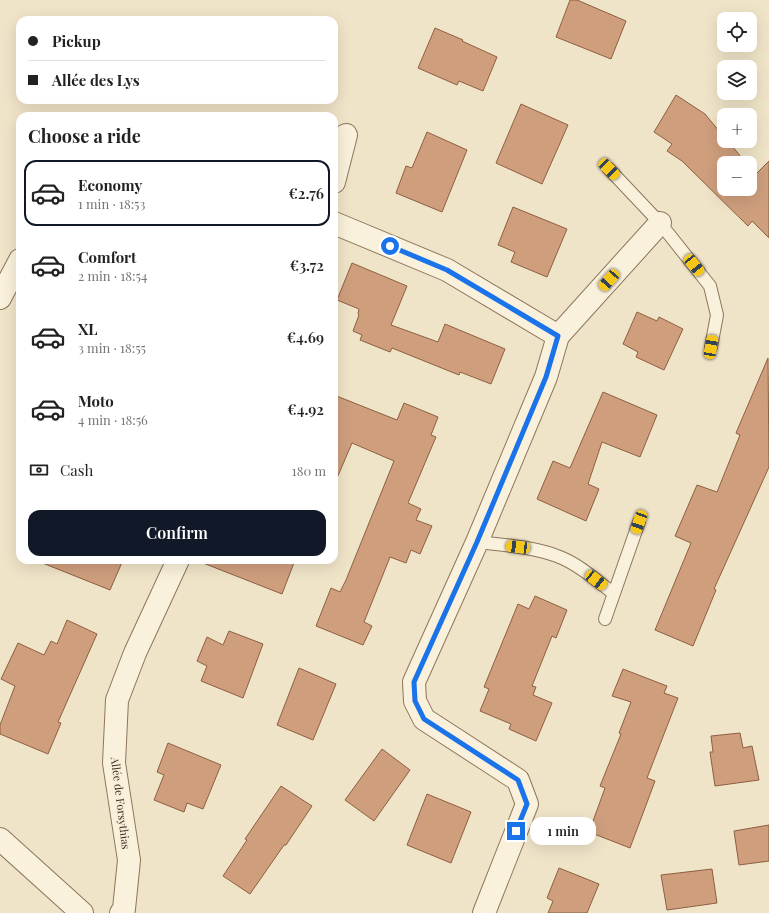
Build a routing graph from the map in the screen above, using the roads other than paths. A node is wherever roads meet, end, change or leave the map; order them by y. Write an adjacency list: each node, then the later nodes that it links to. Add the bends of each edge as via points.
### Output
1 (346, 135): 2 (street)
2 (338, 166)
3 (609, 169): 4 (lane)
4 (660, 223): 8 (street); 9 (lane, via 710,286 717,315)
5 (338, 225): 8 (street, via 447,270)
6 (16, 268): 7 (street)
7 (0, 298)
8 (558, 336): 11 (street, via 546,377)
9 (711, 347)
10 (639, 522): 13 (lane)
11 (477, 542): 13 (lane, via 532,549 562,558); 18 (street, via 414,682 415,701 424,719 518,780 527,804)
12 (176, 564): 17 (street, Allée de Forsythias, via 135,653 117,700 114,763 129,860 124,909)
13 (613, 593): 14 (lane)
14 (605, 619)
15 (0, 839): 16 (street)
16 (82, 913)
17 (120, 913)
18 (484, 913)

